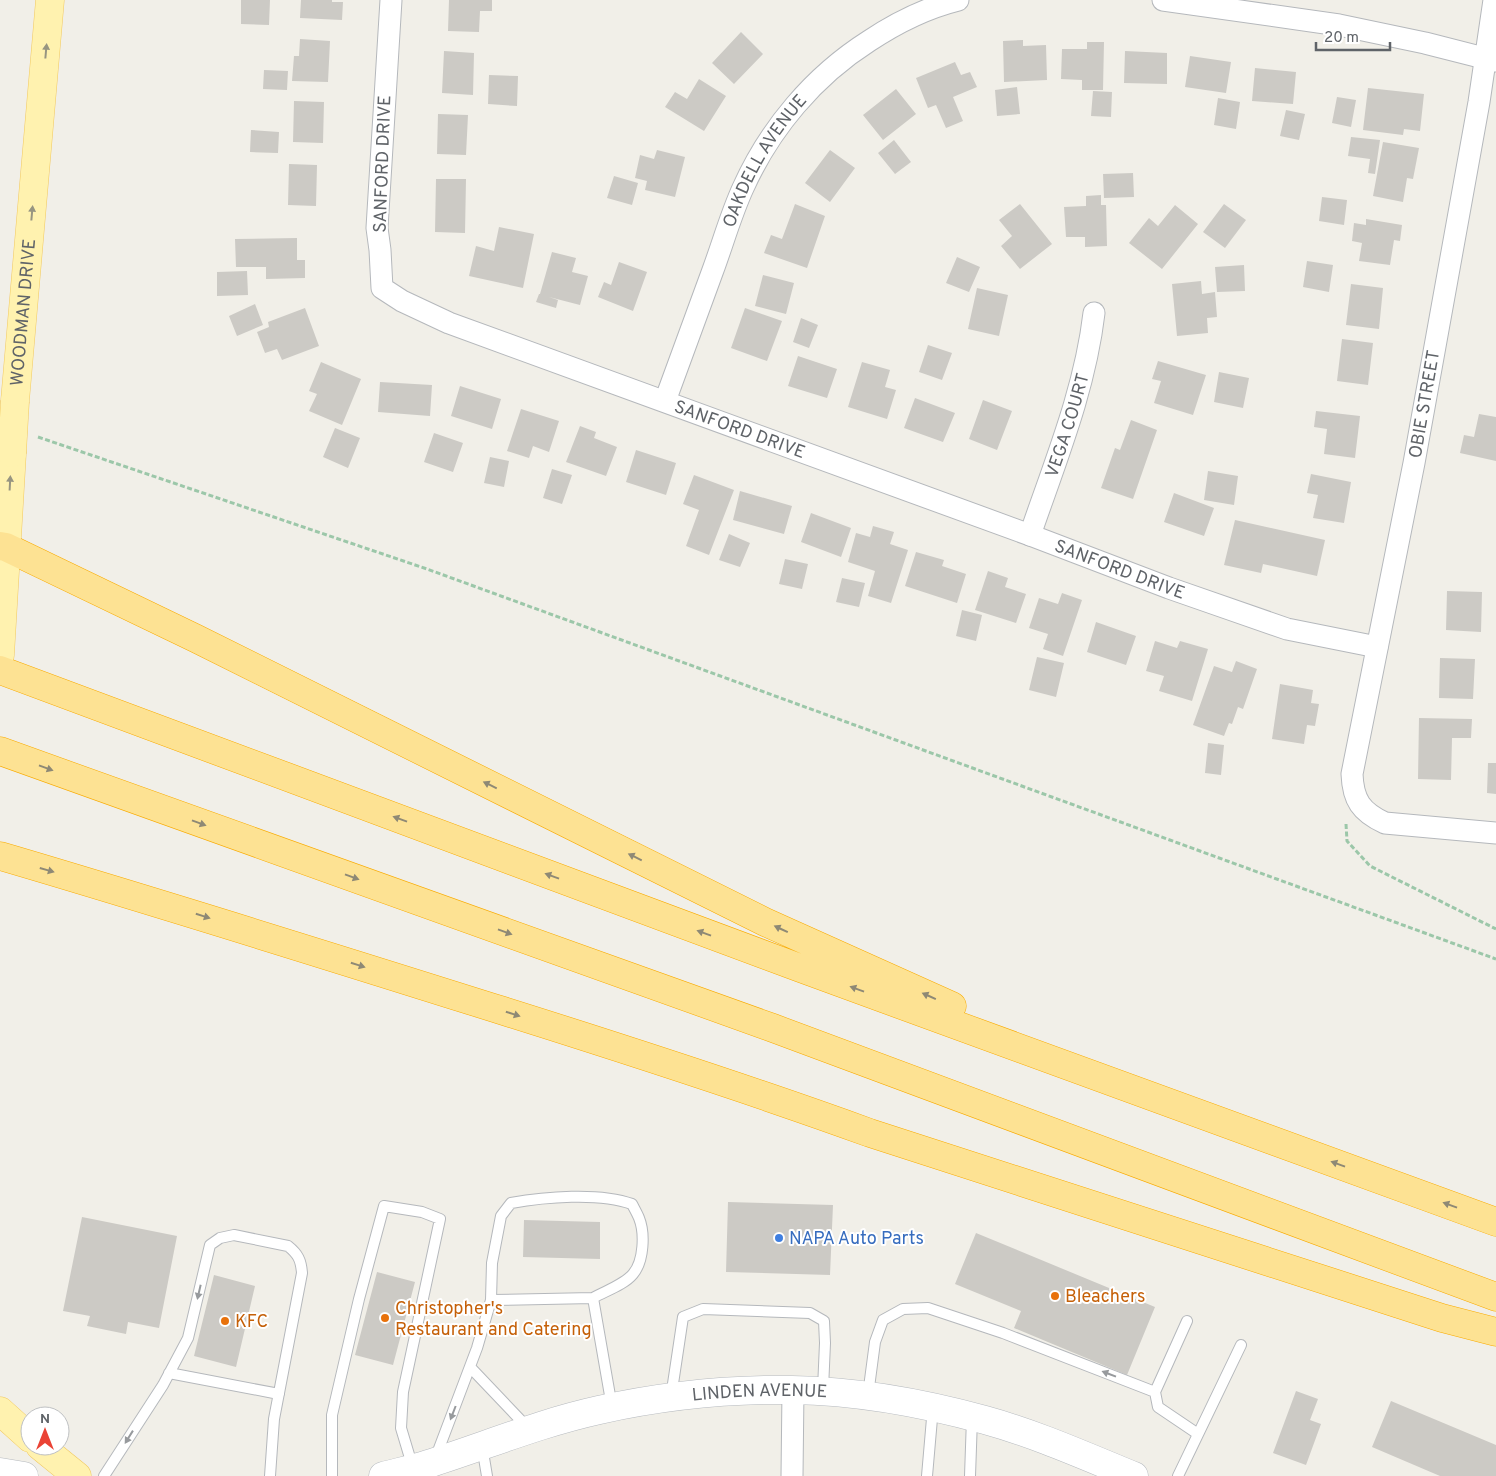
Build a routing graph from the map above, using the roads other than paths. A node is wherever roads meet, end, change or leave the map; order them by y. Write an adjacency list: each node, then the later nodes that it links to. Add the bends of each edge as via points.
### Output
1 (50, 0): 10 (main road, WOODMAN DRIVE, one-way to 1, bridge)
2 (391, 0): 8 (street, SANFORD DRIVE, via 376,228 382,288 402,301 449,322)
3 (958, 0): 8 (street, OAKDELL AVENUE, via 923,11 852,51 811,87 784,118 761,152 743,188)
4 (1163, 0): 6 (street, via 1340,26)
5 (1494, 0): 6 (street, OBIE STREET)
6 (1490, 60): 11 (street, OBIE STREET, via 1479,102 1414,463)
7 (1094, 313): 9 (street, VEGA COURT, via 1082,382)
8 (665, 401): 9 (street, SANFORD DRIVE)
9 (1030, 535): 11 (street, SANFORD DRIVE, via 1287,629)
10 (3, 546): 12 (main road, WOODMAN DRIVE); 17 (highway, one-way to 10, via 765,922)
11 (1377, 647): 15 (street, OBIE STREET, via 1352,774 1352,789 1359,805 1385,823)
12 (0, 654)
13 (0, 670): 17 (highway, one-way to 13)
14 (0, 751): 19 (highway, one-way to 19, via 763,1025)
15 (1496, 833)
16 (0, 856): 23 (highway, one-way to 23, via 624,1049 889,1139 1442,1318)
17 (1198, 1113): 18 (highway, one-way to 17)
18 (1496, 1222)
19 (1496, 1296)
20 (593, 1298): 21 (lane); 21 (lane, via 632,1275 638,1266 642,1233 639,1218 632,1204 618,1199 537,1198 510,1203 501,1216 492,1263); 33 (lane)
21 (492, 1300): 25 (lane)
22 (1187, 1322): 29 (lane)
23 (1496, 1332)
24 (1241, 1345): 39 (lane)
25 (470, 1367): 38 (lane); 42 (lane, one-way to 42)
26 (169, 1373): 30 (lane); 30 (lane, one-way to 26, via 302,1272 301,1261 288,1246 262,1240 234,1236 220,1238 210,1245 188,1338); 47 (lane, one-way to 47)
27 (793, 1390): 28 (main road, LINDEN AVENUE); 32 (main road, LINDEN AVENUE, via 731,1391); 52 (street)
28 (823, 1392): 31 (main road, LINDEN AVENUE); 32 (lane, via 824,1321 810,1313 703,1309 683,1317)
29 (1155, 1392): 31 (lane, one-way to 31, via 1004,1333 928,1308 903,1309 883,1320 875,1342); 39 (lane, via 1158,1407)
30 (279, 1394): 48 (lane)
31 (868, 1396): 34 (main road, LINDEN AVENUE)
32 (671, 1398): 33 (main road, LINDEN AVENUE)
33 (612, 1408): 38 (main road, LINDEN AVENUE)
34 (933, 1408): 36 (main road, LINDEN AVENUE); 53 (lane)
35 (0, 1411): 37 (main road)
36 (972, 1417): 44 (main road, LINDEN AVENUE, via 1045,1440); 54 (lane)
37 (20, 1429)
38 (529, 1429): 40 (main road, LINDEN AVENUE)
39 (1198, 1434): 55 (lane)
40 (482, 1445): 42 (main road, LINDEN AVENUE); 51 (lane)
41 (52, 1456): 46 (main road)
42 (421, 1469): 49 (lane, via 401,1428 402,1392 440,1219 422,1212 384,1206 332,1415); 50 (main road, LINDEN AVENUE)
43 (0, 1472): 45 (main road)
44 (1130, 1475)
45 (24, 1476)
46 (77, 1476)
47 (104, 1476)
48 (270, 1476)
49 (332, 1476)
50 (382, 1476)
51 (487, 1476)
52 (792, 1476)
53 (927, 1476)
54 (970, 1476)
55 (1178, 1476)

